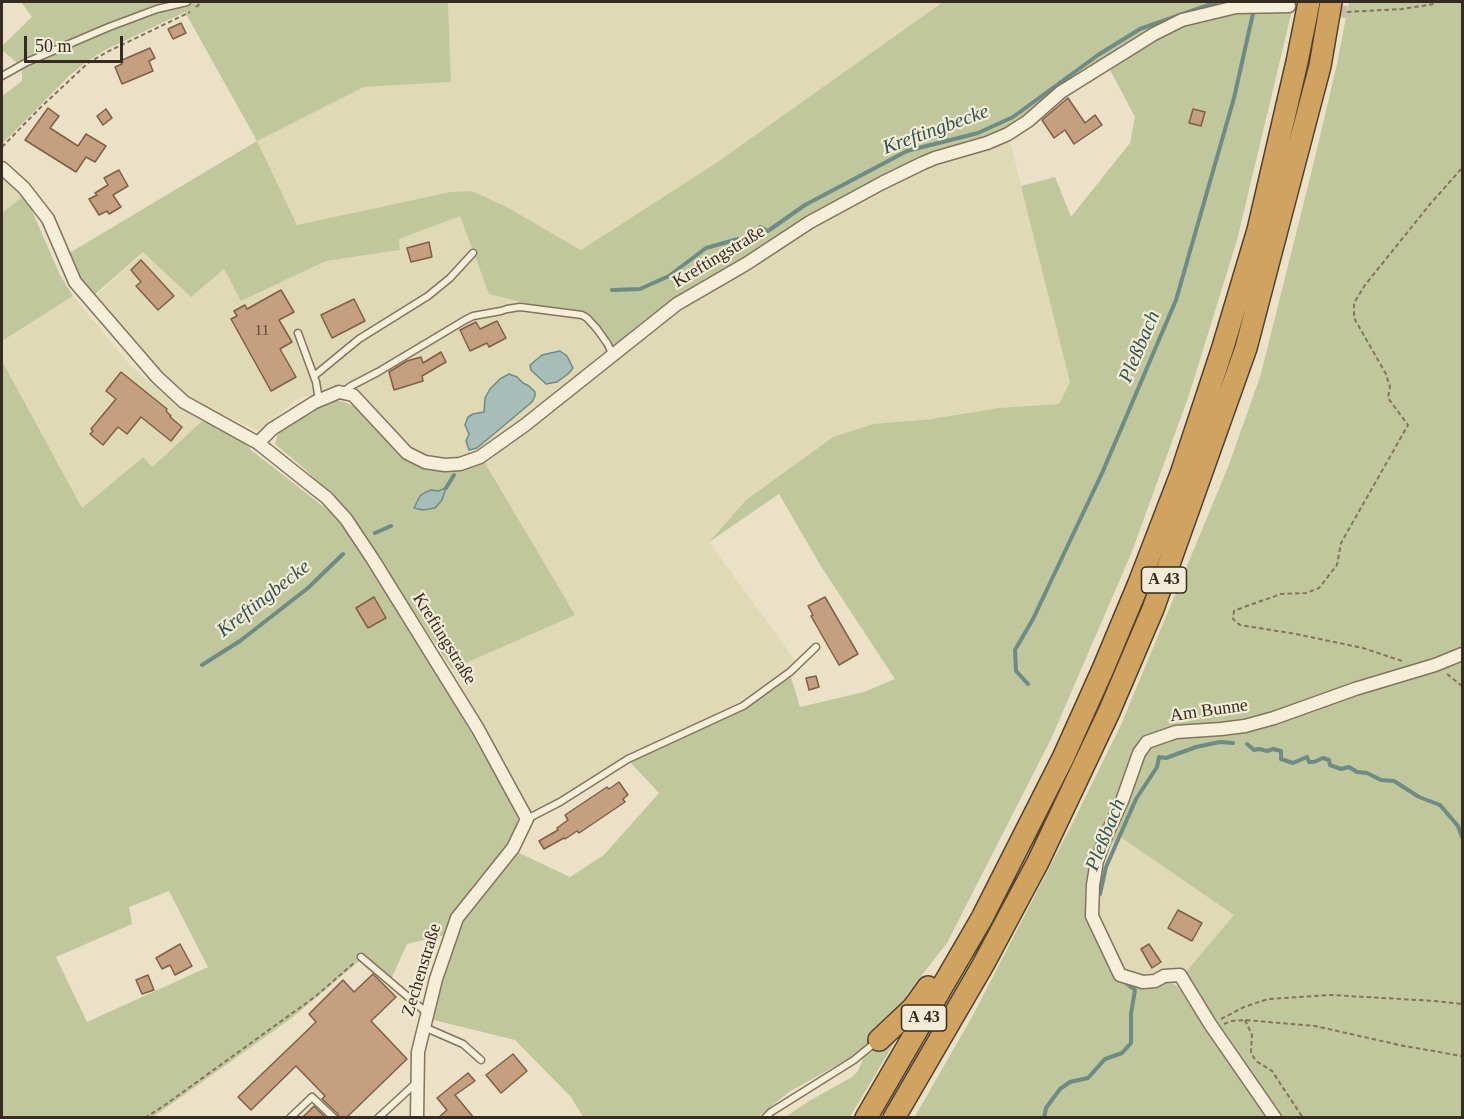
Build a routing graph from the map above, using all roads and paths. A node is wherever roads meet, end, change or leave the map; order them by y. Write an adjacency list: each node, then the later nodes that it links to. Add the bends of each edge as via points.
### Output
1 (187, 2): 6 (lane, via 110,27)
2 (202, 2): 7 (path, via 190,12 88,63)
3 (1437, 2): 5 (path, via 1402,9)
4 (1299, 4): 12 (street, Kreftingstraße, via 1236,7 1182,20 1154,34 1061,92 1008,134 923,163 810,222 677,304); 23 (highway, A 43, via 1298,62 1258,230 1181,474 1104,669)
5 (1339, 7): 41 (highway, A 43, via 1246,348 1153,609 1038,862)
6 (2, 76)
7 (2, 147)
8 (2, 168): 16 (street, Kreftingstraße, via 48,219 75,282 157,377 184,402)
9 (1462, 168): 20 (path, via 1354,303 1354,318 1386,374 1388,398 1408,425 1341,543 1337,565 1319,588 1281,594 1234,611 1233,619 1240,625 1363,648)
10 (473, 253): 13 (lane, via 428,296 359,339)
11 (298, 333): 13 (lane)
12 (613, 355): 14 (lane, via 608,343 582,315 520,307 472,316); 14 (street, Kreftingstraße, via 516,432 480,457 460,464 425,462 407,453 353,395)
13 (314, 376): 15 (lane)
14 (342, 393): 15 (street)
15 (319, 400): 16 (street, via 272,429)
16 (258, 443): 22 (street, Kreftingstraße, via 327,498 346,519 478,729)
17 (816, 647): 22 (lane, via 790,672 743,706 628,759)
18 (1462, 654): 19 (street, Am Bunne)
19 (1435, 664): 20 (street, Am Bunne); 21 (path)
20 (1422, 669): 29 (street, Am Bunne, via 1245,726 1176,732 1147,742 1139,753 1097,861 1092,916 1120,975 1143,982 1180,975)
21 (1462, 686)
22 (527, 819): 26 (street, Zechenstraße, via 513,848 457,918)
23 (982, 918): 30 (highway, via 914,1008); 40 (highway, A 43)
24 (361, 957): 26 (lane); 34 (path, via 316,996)
25 (1462, 1004): 29 (path, via 1331,995 1268,999 1244,1007)
26 (427, 1013): 28 (street, Zechenstraße)
27 (1245, 1020): 29 (path); 31 (path, via 1315,1026); 43 (path, via 1252,1035 1251,1053 1272,1071)
28 (423, 1026): 32 (lane, via 463,1044); 33 (street, Zechenstraße)
29 (1212, 1027): 42 (street, Am Bunne)
30 (879, 1040): 39 (lane)
31 (1462, 1056)
32 (481, 1060)
33 (417, 1082): 37 (lane); 38 (street, Zechenstraße)
34 (145, 1118)
35 (290, 1118): 36 (lane, via 312,1098)
36 (334, 1118)
37 (378, 1118)
38 (417, 1118)
39 (765, 1118)
40 (866, 1118)
41 (894, 1118)
42 (1275, 1118)
43 (1303, 1118)

